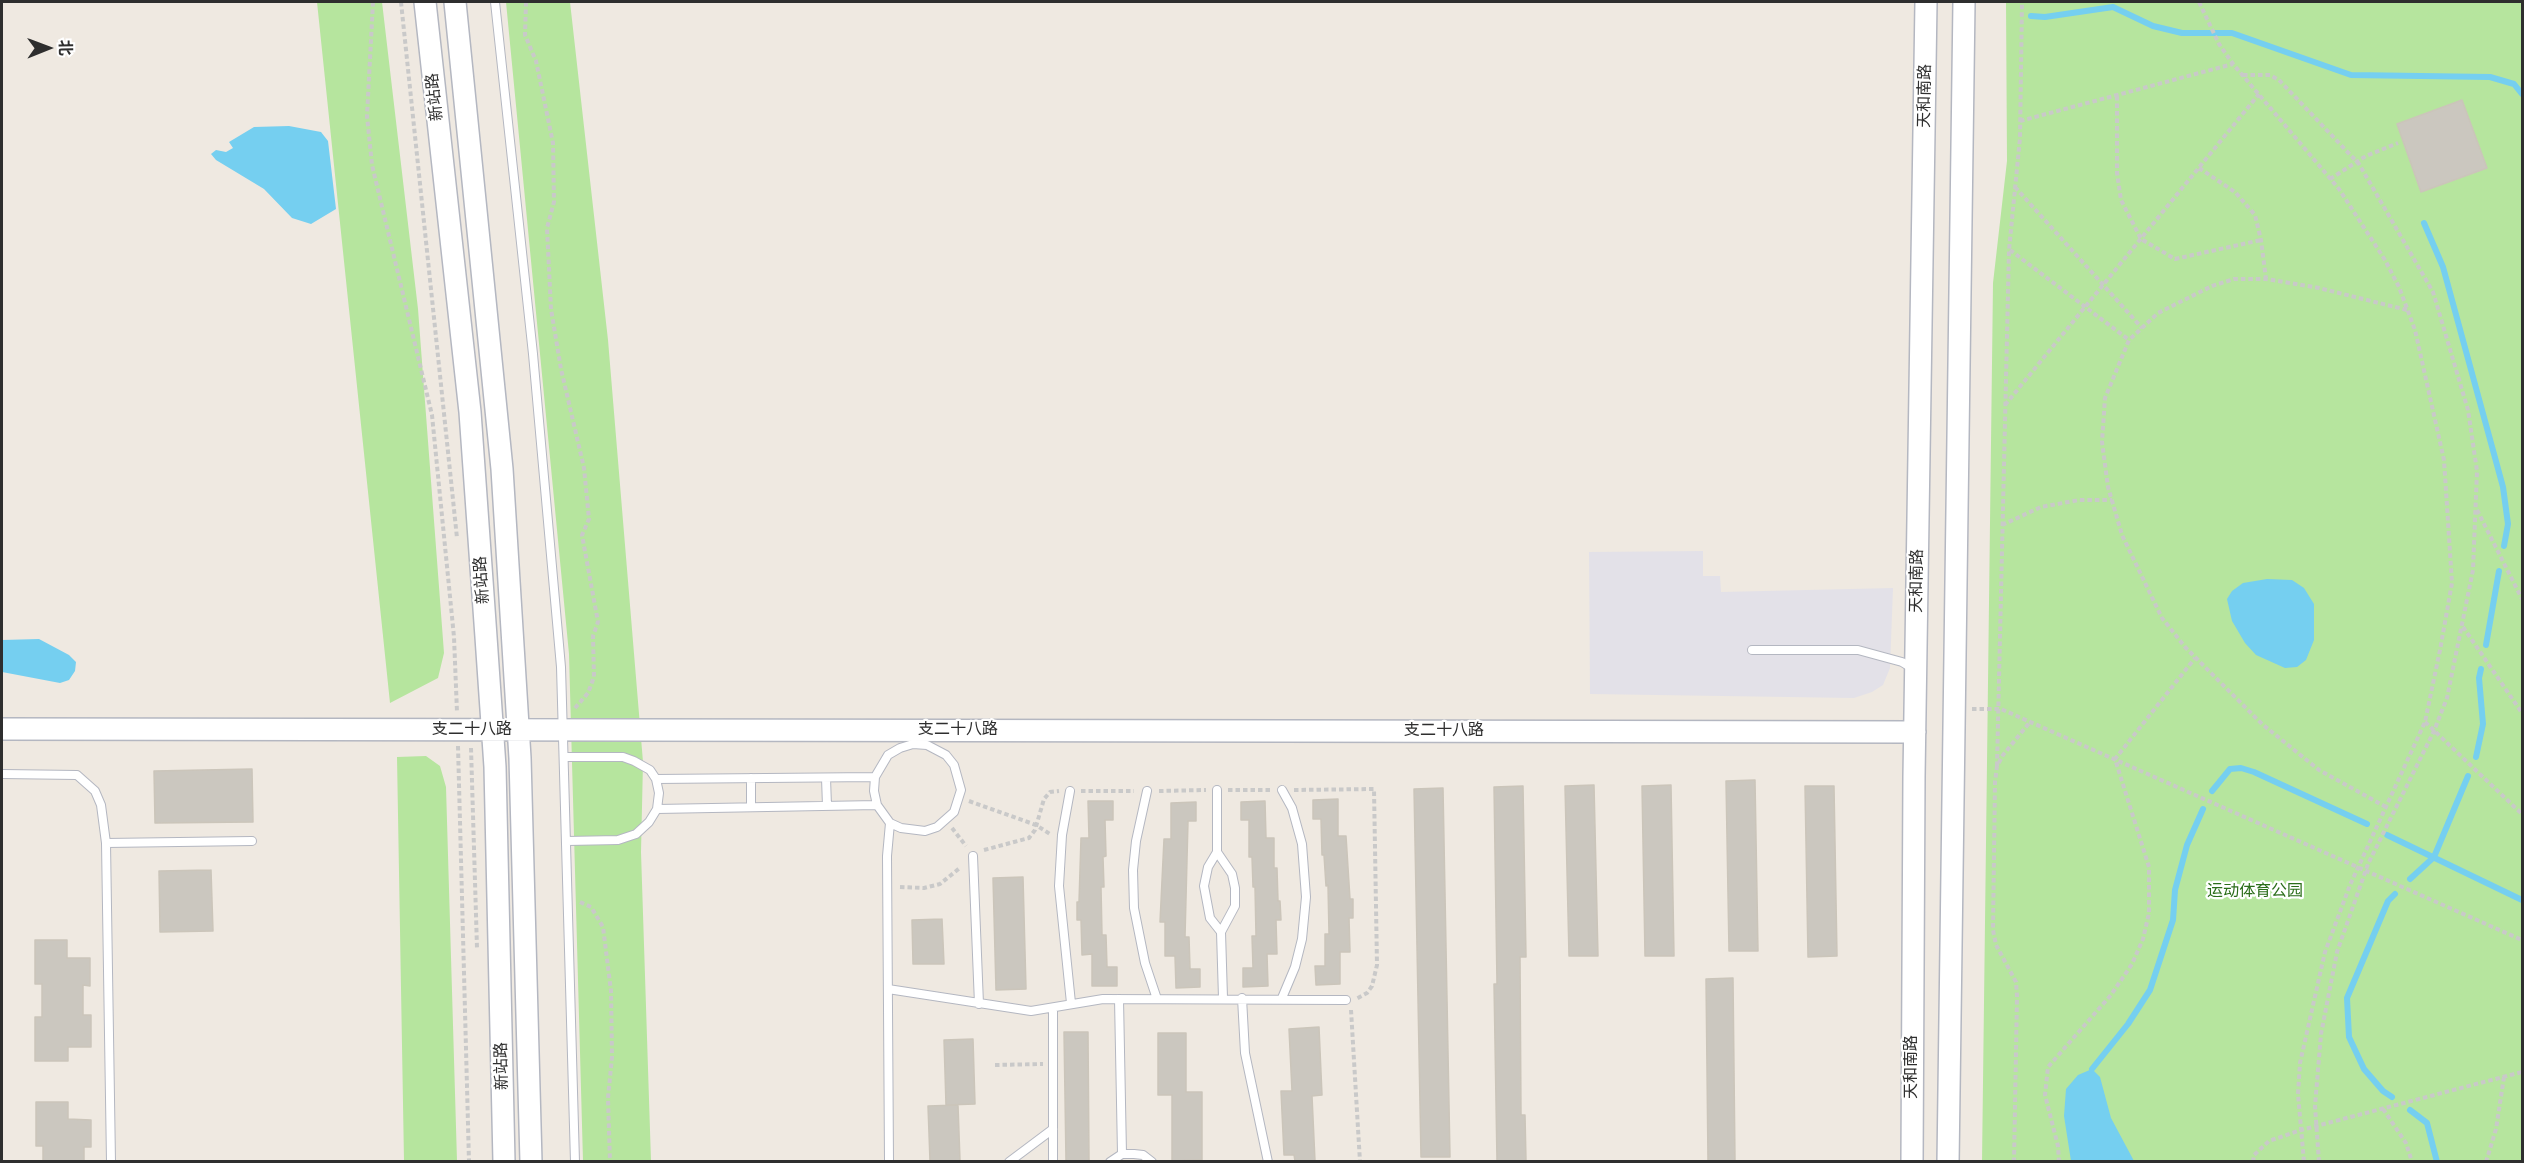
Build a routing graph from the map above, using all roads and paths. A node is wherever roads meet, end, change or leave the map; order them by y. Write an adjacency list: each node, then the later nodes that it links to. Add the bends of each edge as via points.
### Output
1 (373, 2): 47 (path, via 367,116 372,165 432,415)
2 (401, 2): 34 (path)
3 (425, 2): 48 (street, 新站路, via 470,412)
4 (455, 2): 49 (street, 新站路, via 502,469)
5 (495, 2): 45 (lane, via 533,354)
6 (526, 2): 45 (path, via 525,35 536,61 553,144 554,202 547,228 551,309 586,479 589,519 582,535 598,622 593,636 594,677 588,693)
7 (1926, 2): 39 (street, 天和南路)
8 (1964, 2): 40 (street)
9 (2022, 2): 15 (path)
10 (2199, 2): 11 (path)
11 (2233, 64): 12 (path); 14 (path)
12 (2242, 75): 13 (path); 17 (path, via 2270,75 2279,80)
13 (2259, 94): 18 (path); 19 (path)
14 (2117, 96): 15 (path); 21 (path, via 2121,200)
15 (2020, 121): 20 (path)
16 (2398, 143): 17 (path)
17 (2357, 161): 19 (path); 32 (path, via 2433,292 2468,410 2477,471)
18 (2199, 168): 21 (path); 22 (path, via 2235,192 2254,215)
19 (2330, 179): 27 (path, via 2385,260)
20 (2015, 187): 23 (path); 25 (path)
21 (2141, 239): 22 (path, via 2175,259); 25 (path)
22 (2261, 240): 24 (path)
23 (2009, 250): 26 (path); 30 (path)
24 (2266, 279): 27 (path); 28 (path, via 2234,279 2212,286 2158,313)
25 (2103, 285): 26 (path); 28 (path)
26 (2085, 308): 29 (path); 30 (path)
27 (2408, 310): 44 (path, via 2444,460 2451,583)
28 (2142, 328): 29 (path)
29 (2129, 340): 31 (path, via 2105,398 2102,442)
30 (2006, 405): 33 (path)
31 (2112, 500): 33 (path, via 2079,500 2041,507); 38 (path, via 2122,535 2162,618)
32 (2477, 509): 35 (path); 36 (path, via 2473,570)
33 (2002, 525): 41 (path)
34 (458, 543)
35 (2523, 599)
36 (2462, 626): 42 (path); 50 (path, via 2447,698)
37 (1752, 650): 39 (lane, via 1858,651 1902,662)
38 (2195, 658): 53 (path); 68 (path, via 2262,724 2319,770)
39 (1916, 671): 51 (street, 天和南路)
40 (1955, 708): 41 (path); 120 (street)
41 (1998, 709): 43 (path); 54 (path)
42 (2523, 713)
43 (2030, 722): 53 (path); 54 (path)
44 (2425, 722): 50 (path); 68 (path)
45 (563, 724): 49 (street, 支二十八路); 51 (street, 支二十八路); 52 (lane)
46 (2, 729): 47 (street, 支二十八路)
47 (464, 730): 48 (street, 支二十八路); 86 (path); 107 (path)
48 (492, 730): 49 (street, 支二十八路); 108 (street, 新站路)
49 (518, 730): 109 (street, 新站路)
50 (2434, 731): 70 (path); 81 (path)
51 (1915, 732): 119 (street, 天和南路)
52 (564, 757): 59 (lane, via 623,758 650,770); 75 (lane)
53 (2115, 759): 80 (path); 122 (path, via 2149,867 2149,913 2133,964 2048,1067 2045,1095)
54 (1997, 766): 121 (path, via 1993,930 1996,945 2016,982)
55 (2, 774): 76 (lane, via 77,775 95,791 101,805)
56 (875, 777): 58 (lane); 64 (lane, via 888,755 913,744 927,745 946,755 954,765 959,777); 65 (lane)
57 (751, 778): 58 (lane); 59 (lane); 67 (lane)
58 (826, 778): 66 (lane)
59 (656, 779): 69 (lane)
60 (1217, 790): 61 (path); 63 (path); 78 (lane)
61 (1282, 790): 90 (lane, via 1292,808 1302,844 1306,897 1302,939); 118 (path, via 1374,789 1376,976 1367,993 1350,1000)
62 (1070, 791): 63 (path); 73 (path, via 1050,792); 77 (lane)
63 (1147, 791): 92 (lane, via 1136,841 1134,908)
64 (959, 798): 71 (lane); 73 (path)
65 (877, 805): 66 (lane); 72 (lane)
66 (827, 806): 67 (lane)
67 (752, 807): 69 (lane)
68 (2386, 807): 80 (path)
69 (657, 809): 75 (lane, via 650,822 636,834 618,840)
70 (2523, 814)
71 (946, 820): 72 (lane, via 925,831); 79 (path)
72 (890, 823): 82 (lane)
73 (1036, 825): 77 (path); 79 (path, via 1029,838)
74 (252, 841): 76 (lane)
75 (567, 841): 83 (lane)
76 (106, 843): 106 (lane)
77 (1061, 845): 94 (lane, via 1061,917)
78 (1217, 852): 84 (lane, via 1208,867 1204,886 1210,918); 84 (lane, via 1232,874 1235,888 1235,906)
79 (974, 856): 82 (path, via 940,884 924,888); 95 (lane)
80 (2359, 867): 81 (path); 104 (path, via 2325,952 2302,1052 2298,1094)
81 (2366, 871): 85 (path); 102 (path, via 2337,952 2321,1034)
82 (887, 886): 87 (lane)
83 (568, 896): 110 (lane); 111 (path, via 591,907 603,927 611,991)
84 (1221, 932): 88 (lane)
85 (2523, 940)
86 (477, 958)
87 (888, 989): 95 (lane); 112 (lane)
88 (1223, 998): 89 (lane); 92 (lane)
89 (1242, 998): 90 (lane); 117 (lane, via 1245,1053)
90 (1282, 998): 93 (lane)
91 (1119, 999): 92 (lane); 94 (lane); 105 (lane)
92 (1157, 999)
93 (1346, 1000)
94 (1071, 1003): 96 (lane)
95 (979, 1004): 96 (lane, via 1031,1011)
96 (1053, 1008): 97 (lane)
97 (1053, 1064): 98 (path); 103 (lane)
98 (995, 1065)
99 (2523, 1072): 100 (path)
100 (2504, 1077): 101 (path); 127 (path, via 2496,1129)
101 (2383, 1109): 102 (path); 126 (path, via 2406,1143)
102 (2315, 1126): 104 (path); 125 (path)
103 (1053, 1129): 113 (lane); 114 (lane)
104 (2301, 1130): 123 (path, via 2269,1141); 124 (path)
105 (1122, 1154): 115 (lane); 116 (lane, via 1143,1155)
106 (111, 1161)
107 (469, 1161)
108 (504, 1161)
109 (531, 1161)
110 (575, 1161)
111 (610, 1161)
112 (889, 1161)
113 (1009, 1161)
114 (1053, 1161)
115 (1110, 1161)
116 (1152, 1161)
117 (1268, 1161)
118 (1360, 1161)
119 (1912, 1161)
120 (1948, 1161)
121 (2014, 1161)
122 (2059, 1161)
123 (2253, 1161)
124 (2304, 1161)
125 (2319, 1161)
126 (2412, 1161)
127 (2486, 1161)

